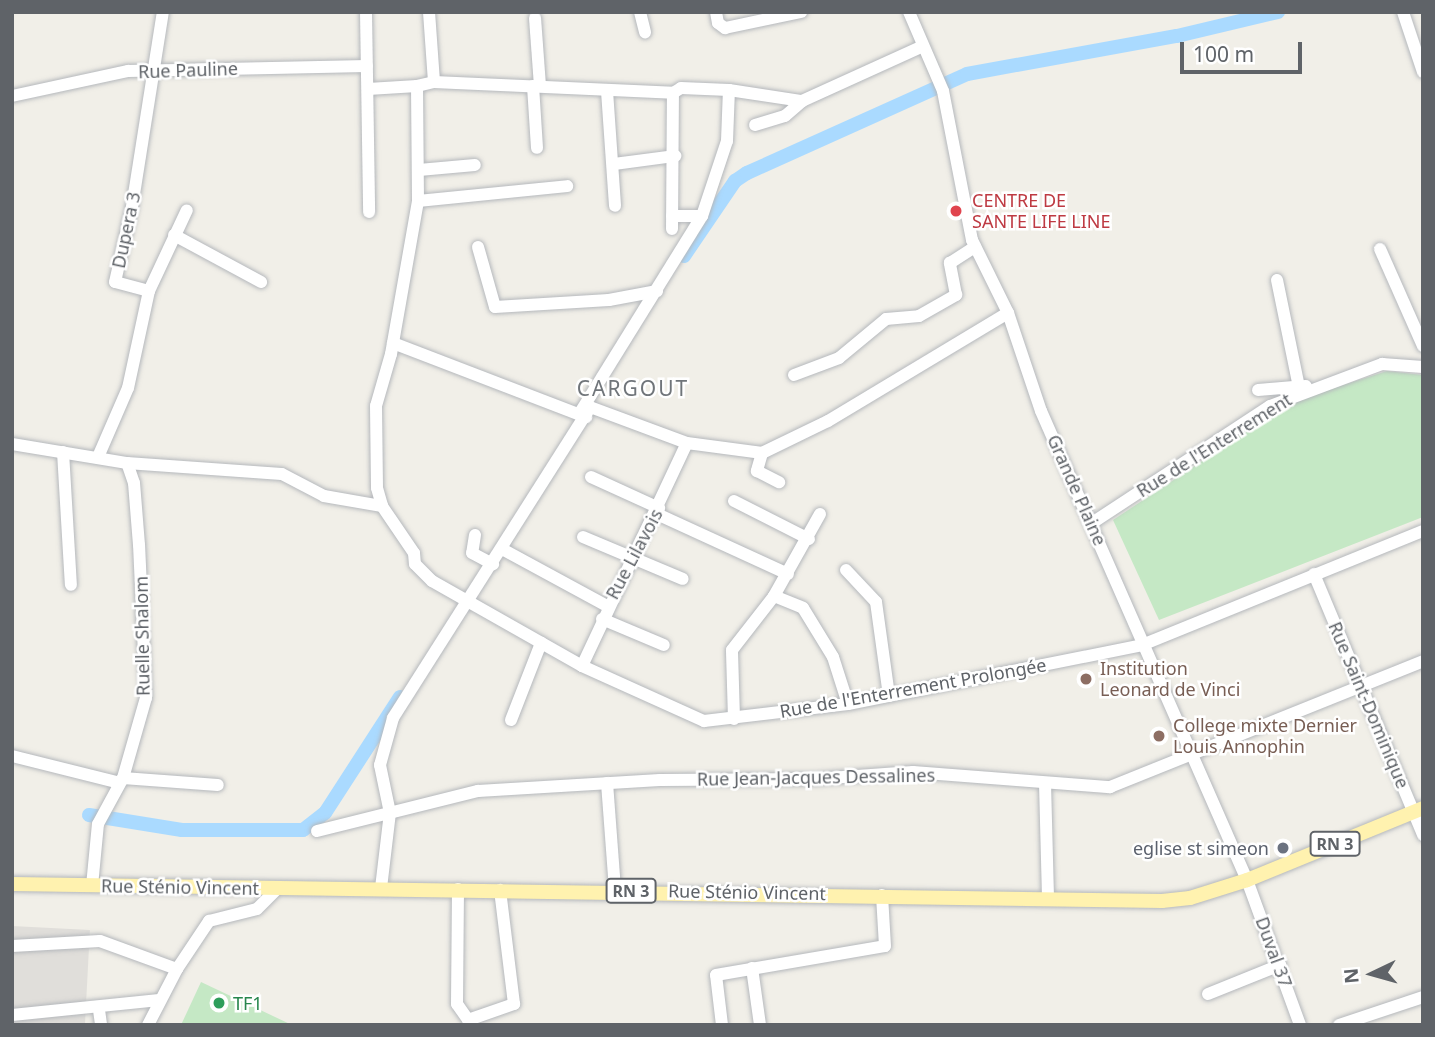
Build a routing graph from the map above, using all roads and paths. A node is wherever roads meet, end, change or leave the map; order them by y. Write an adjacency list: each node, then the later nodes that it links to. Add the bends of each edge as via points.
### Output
1 (163, 12): 13 (street, Dupera 3)
2 (366, 12): 12 (street)
3 (429, 12): 15 (street)
4 (640, 12): 10 (street)
5 (716, 12): 6 (street, via 718,23 725,28)
6 (801, 12)
7 (909, 12): 11 (street, Grande Plaine)
8 (1403, 12): 14 (street)
9 (536, 18): 17 (street)
10 (645, 32)
11 (923, 46): 23 (street); 38 (street, Grande Plaine, via 941,84)
12 (367, 66): 13 (street, Rue Pauline); 18 (street)
13 (155, 70): 22 (street, Rue Pauline); 42 (street, Dupera 3, via 115,282)
14 (1423, 72)
15 (434, 82): 16 (street); 17 (street)
16 (417, 86): 18 (street); 29 (street, Rue de l'Enterrement Prolongée)
17 (536, 86): 20 (street); 25 (street)
18 (368, 89): 34 (street)
19 (729, 90): 21 (street, via 681,88); 23 (street); 35 (street, via 727,141)
20 (607, 91): 21 (street); 28 (street)
21 (673, 93): 26 (street)
22 (12, 96)
23 (802, 101): 24 (street, via 785,116)
24 (755, 125)
25 (537, 148)
26 (675, 156): 28 (street); 35 (street, via 672,222)
27 (475, 164): 29 (street)
28 (614, 164): 32 (street)
29 (419, 170): 31 (street, Rue de l'Enterrement Prolongée)
30 (567, 186): 31 (street)
31 (418, 201): 45 (street, Rue de l'Enterrement Prolongée)
32 (615, 206)
33 (187, 210): 36 (street)
34 (369, 212)
35 (702, 216): 43 (street)
36 (174, 235): 41 (street); 42 (street)
37 (478, 247): 43 (street, via 495,307 609,300)
38 (975, 247): 44 (street, Grande Plaine); 48 (street, via 950,263 956,295 919,316 886,319 839,358)
39 (1380, 249): 46 (street)
40 (1277, 280): 50 (street)
41 (261, 282)
42 (149, 291): 58 (street, via 128,388)
43 (657, 291): 52 (street)
44 (1008, 313): 57 (street, via 828,421); 67 (street, Grande Plaine, via 1041,411)
45 (393, 343): 52 (street); 63 (street, Rue de l'Enterrement Prolongée, via 375,422)
46 (1423, 346)
47 (1423, 367): 49 (street, Rue de l'Enterrement, via 1382,364)
48 (794, 375)
49 (1317, 385): 50 (street); 67 (street, Rue de l'Enterrement, via 1270,407)
50 (1299, 387): 51 (street)
51 (1258, 390)
52 (582, 415): 53 (street); 54 (street, via 590,407)
53 (569, 438): 66 (street); 72 (street)
54 (687, 443): 57 (street); 64 (street, Rue Lilavois)
55 (12, 444): 56 (street)
56 (63, 452): 58 (street); 79 (street)
57 (762, 453): 61 (street, via 757,471)
58 (98, 457): 59 (street)
59 (127, 463): 63 (street, via 282,474 324,496); 96 (street, Ruelle Shalom, via 137,520 146,698)
60 (591, 477): 64 (street)
61 (779, 482)
62 (734, 501): 71 (street)
63 (382, 506): 81 (street, Rue de l'Enterrement Prolongée, via 414,553 415,564)
64 (658, 511): 73 (street, Rue Lilavois); 76 (street)
65 (820, 514): 71 (street)
66 (510, 520)
67 (1092, 523): 86 (street, Grande Plaine)
68 (1423, 531): 77 (street)
69 (475, 535): 74 (street, via 472,553)
70 (583, 537): 73 (street)
71 (809, 539): 76 (street)
72 (502, 549): 74 (street); 82 (street)
73 (633, 557): 78 (street); 82 (street, Rue Lilavois)
74 (490, 562): 81 (street)
75 (846, 570): 90 (street, via 876,602)
76 (788, 574): 80 (street)
77 (1314, 574): 86 (street); 89 (street, Rue Saint-Dominique)
78 (683, 579)
79 (71, 585)
80 (774, 596): 91 (street, via 803,608 833,657); 92 (street, via 732,650)
81 (463, 601): 84 (street, Rue de l'Enterrement Prolongée); 101 (street, via 393,718 380,765)
82 (607, 606): 83 (street, Rue Lilavois)
83 (602, 619): 85 (street); 88 (street, Rue Lilavois)
84 (541, 643): 88 (street, Rue de l'Enterrement Prolongée); 93 (street)
85 (664, 645)
86 (1142, 645): 90 (street, Rue de l'Enterrement Prolongée); 94 (street, Grande Plaine)
87 (1423, 661): 89 (street, Rue Jean-Jacques Dessalines)
88 (582, 666): 92 (street, Rue de l'Enterrement Prolongée, via 689,717)
89 (1362, 684): 94 (street, Rue Jean-Jacques Dessalines); 100 (street, Rue Saint-Dominique)
90 (889, 696): 91 (street, Rue de l'Enterrement Prolongée)
91 (848, 704): 92 (street, Rue de l'Enterrement Prolongée)
92 (734, 719)
93 (510, 720)
94 (1191, 751): 98 (street, Rue Jean-Jacques Dessalines, via 1110,787); 104 (street, Grande Plaine)
95 (12, 756): 96 (street)
96 (122, 780): 99 (street); 106 (street, Ruelle Shalom, via 102,817)
97 (607, 783): 98 (street, Rue Jean-Jacques Dessalines, via 913,772); 101 (street, Rue Jean-Jacques Dessalines, via 478,790); 111 (street)
98 (1045, 783): 113 (street)
99 (218, 785)
100 (1418, 810): 103 (street, Rue Saint-Dominique); 104 (main road, Rue Sténio Vincent / RN 3)
101 (390, 813): 102 (street, Rue Jean-Jacques Dessalines); 108 (street)
102 (317, 831)
103 (1423, 835)
104 (1247, 880): 113 (main road, Rue Sténio Vincent / RN 3, via 1190,898 1163,901); 115 (street, Duval 37)
105 (12, 884): 106 (main road, Rue Sténio Vincent / RN 3)
106 (92, 886): 107 (main road, Rue Sténio Vincent / RN 3)
107 (278, 888): 108 (main road, Rue Sténio Vincent / RN 3); 117 (street, via 257,909 209,921)
108 (381, 888): 109 (main road, Rue Sténio Vincent / RN 3)
109 (458, 889): 110 (main road, Rue Sténio Vincent / RN 3); 123 (street, via 457,1004)
110 (500, 890): 111 (main road, Rue Sténio Vincent / RN 3); 123 (street, via 514,1004)
111 (615, 890): 112 (main road, Rue Sténio Vincent / RN 3)
112 (882, 895): 113 (main road, Rue Sténio Vincent / RN 3); 116 (street, via 886,946)
113 (1048, 900)
114 (12, 946): 117 (street, via 100,942)
115 (1280, 965): 118 (street); 128 (street, Duval 37)
116 (752, 968): 126 (street, via 716,975); 127 (street)
117 (177, 969): 120 (street)
118 (1208, 994)
119 (1423, 997): 129 (street)
120 (159, 1000): 121 (street); 125 (street)
121 (99, 1010): 122 (street); 124 (street)
122 (12, 1015)
123 (470, 1022)
124 (100, 1025)
125 (148, 1025)
126 (722, 1025)
127 (760, 1025)
128 (1300, 1025)
129 (1339, 1025)

